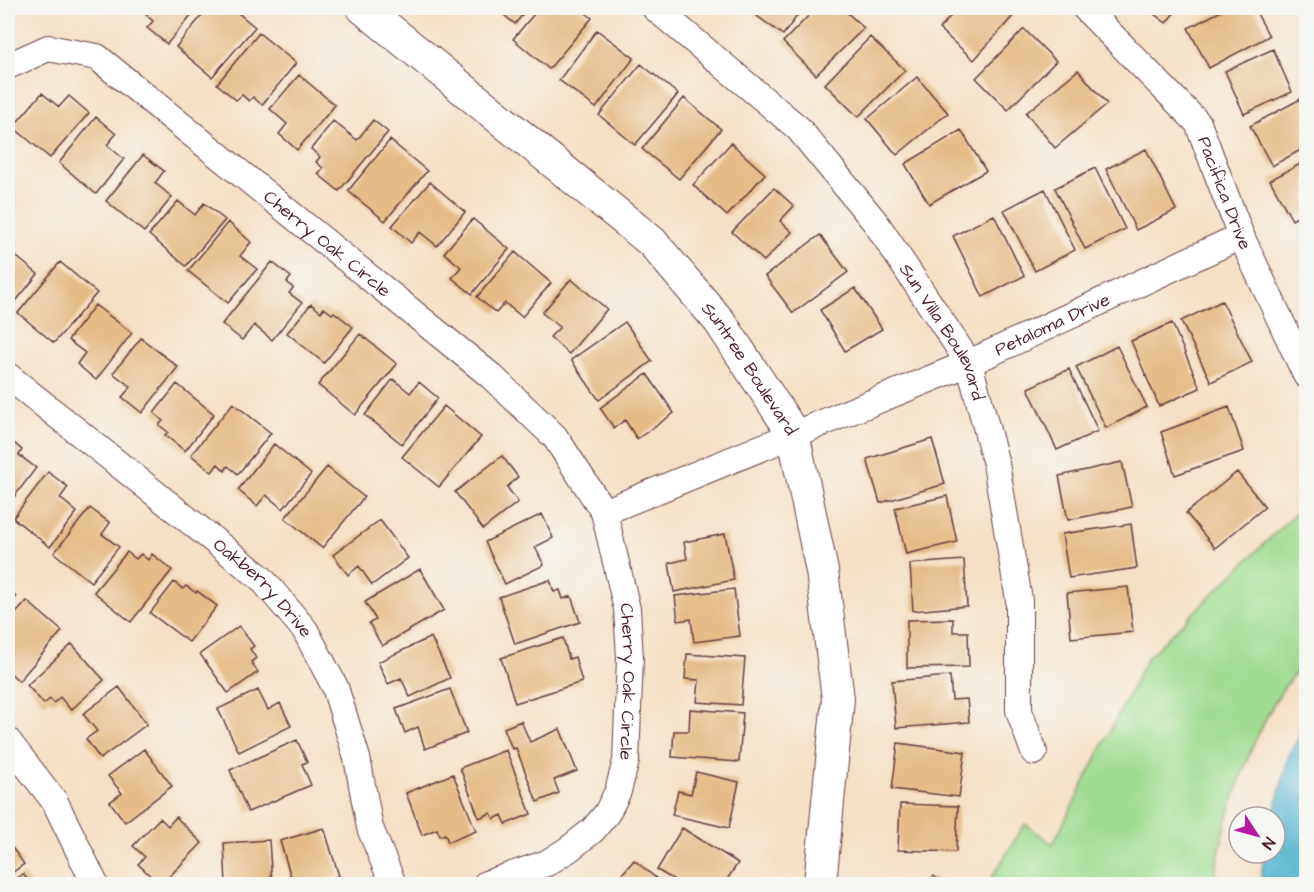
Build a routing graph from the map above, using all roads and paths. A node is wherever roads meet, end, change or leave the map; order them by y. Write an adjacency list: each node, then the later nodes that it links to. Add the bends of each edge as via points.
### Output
1 (363, 8): 9 (street, Suntree Boulevard, via 652,242 720,322)
2 (655, 8): 6 (street, Sun Villa Boulevard, via 798,128 876,223)
3 (1085, 8): 5 (street, Pacifica Drive, via 1198,123)
4 (8, 66): 10 (street, Cherry Oak Circle, via 48,48 97,57 491,376 555,437)
5 (1241, 236): 6 (street, Petaloma Drive); 7 (street, Pacifica Drive)
6 (969, 363): 9 (street, Petaloma Drive); 12 (street, Sun Villa Boulevard, via 996,464 1019,600 1019,711)
7 (1306, 375)
8 (8, 376): 14 (street, Oakberry Drive, via 261,578 305,630 335,687 357,758 370,828)
9 (793, 433): 10 (street); 16 (street, Suntree Boulevard, via 822,571 838,699)
10 (604, 512): 15 (street, Cherry Oak Circle, via 627,609 630,658 626,761 618,791 593,830 569,849 547,863)
11 (8, 741): 13 (street, via 55,802)
12 (1034, 752)
13 (95, 885)
14 (393, 885)
15 (486, 885)
16 (820, 885)

